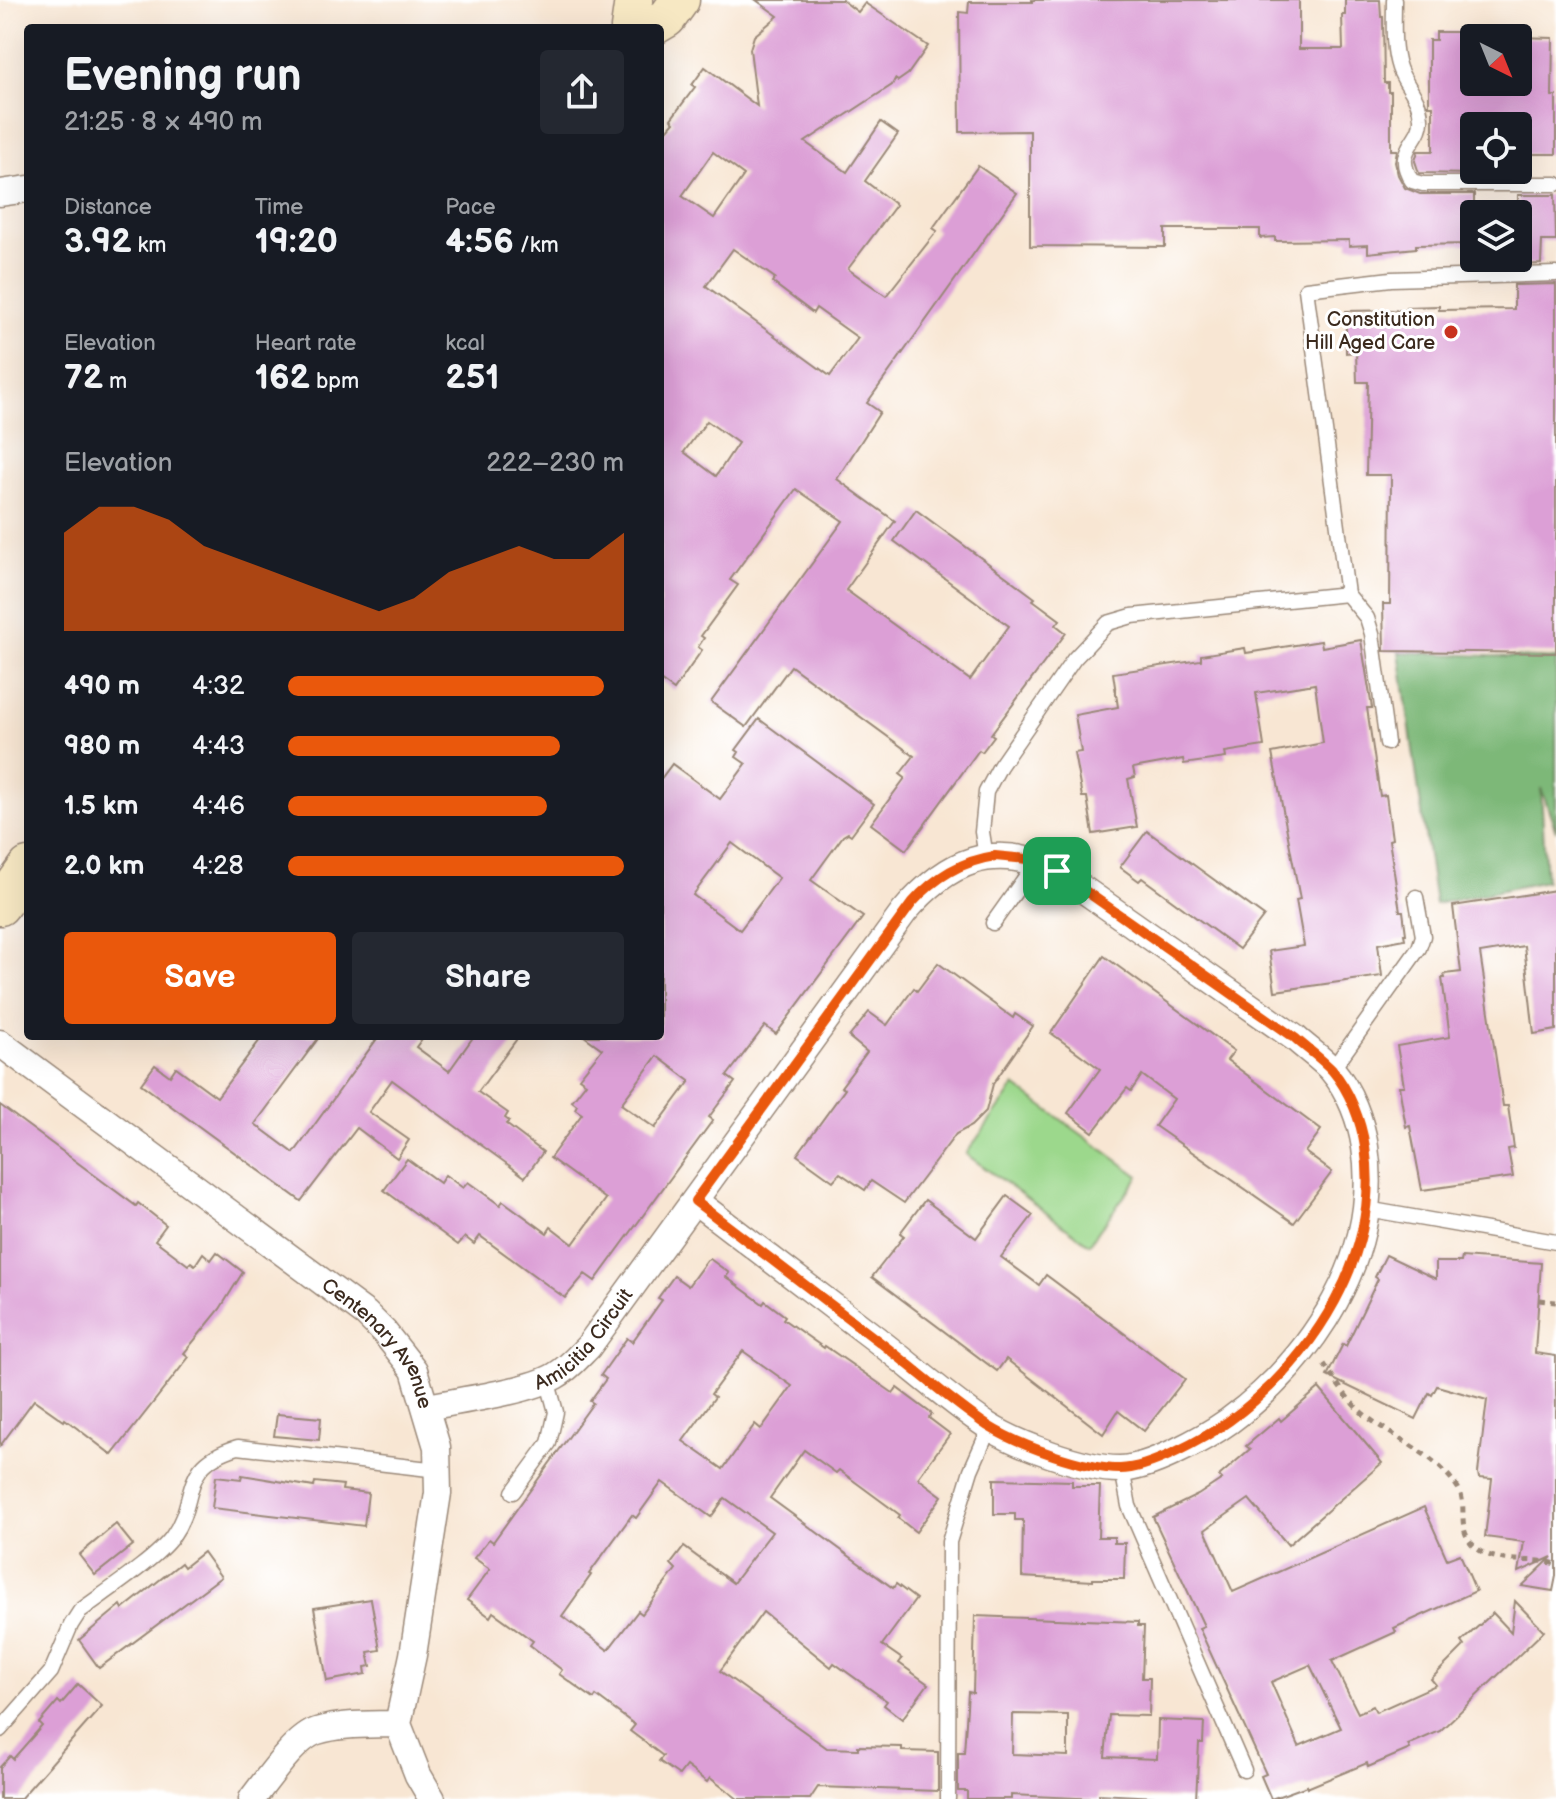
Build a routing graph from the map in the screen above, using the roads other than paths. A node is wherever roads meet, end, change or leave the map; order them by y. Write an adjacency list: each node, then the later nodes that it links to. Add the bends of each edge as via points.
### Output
1 (634, 0): 6 (street)
2 (644, 0): 7 (street)
3 (661, 0): 8 (street)
4 (680, 0): 9 (street)
5 (1394, 0): 10 (lane, via 1399,66 1419,103 1422,123 1405,160 1412,181)
6 (634, 24)
7 (635, 24)
8 (638, 24)
9 (657, 24)
10 (1556, 184)
11 (24, 190): 12 (street)
12 (0, 193)
13 (1556, 274): 14 (lane, via 1391,279 1306,289)
14 (1347, 594): 15 (lane, via 1367,618 1372,634); 16 (lane, via 1132,616 1108,623 1074,659 986,792)
15 (1387, 743)
16 (986, 857): 17 (street, Amicitia Circuit); 24 (street, Amicitia Circuit, via 943,874 912,903)
17 (1037, 861): 21 (lane); 23 (street, Amicitia Circuit, via 1295,1038)
18 (24, 873): 20 (street)
19 (1416, 897): 23 (lane, via 1423,936 1419,948)
20 (0, 906)
21 (993, 923)
22 (0, 1043): 28 (street, Centenary Avenue, via 366,1314 414,1370)
23 (1332, 1070): 25 (street, Amicitia Circuit, via 1363,1135)
24 (695, 1201): 27 (street, Amicitia Circuit, via 588,1347); 29 (street, Amicitia Circuit)
25 (1367, 1209): 26 (lane); 30 (street, Amicitia Circuit, via 1335,1301 1282,1374 1260,1397 1195,1443)
26 (1556, 1242)
27 (547, 1379): 28 (street, Amicitia Circuit); 32 (lane, via 556,1412 549,1443)
28 (427, 1407): 31 (street, Centenary Avenue)
29 (990, 1427): 30 (street, Amicitia Circuit, via 1079,1463); 38 (lane, via 949,1542)
30 (1122, 1469): 35 (lane, via 1129,1506)
31 (438, 1470): 33 (street, Centenary Avenue, via 413,1655); 34 (lane, via 238,1447 221,1452 192,1481 172,1537 80,1611 51,1672)
32 (513, 1492)
33 (398, 1724): 36 (street, via 314,1732 298,1743); 37 (street)
34 (0, 1730)
35 (1244, 1770)
36 (252, 1799)
37 (432, 1799)
38 (948, 1799)

